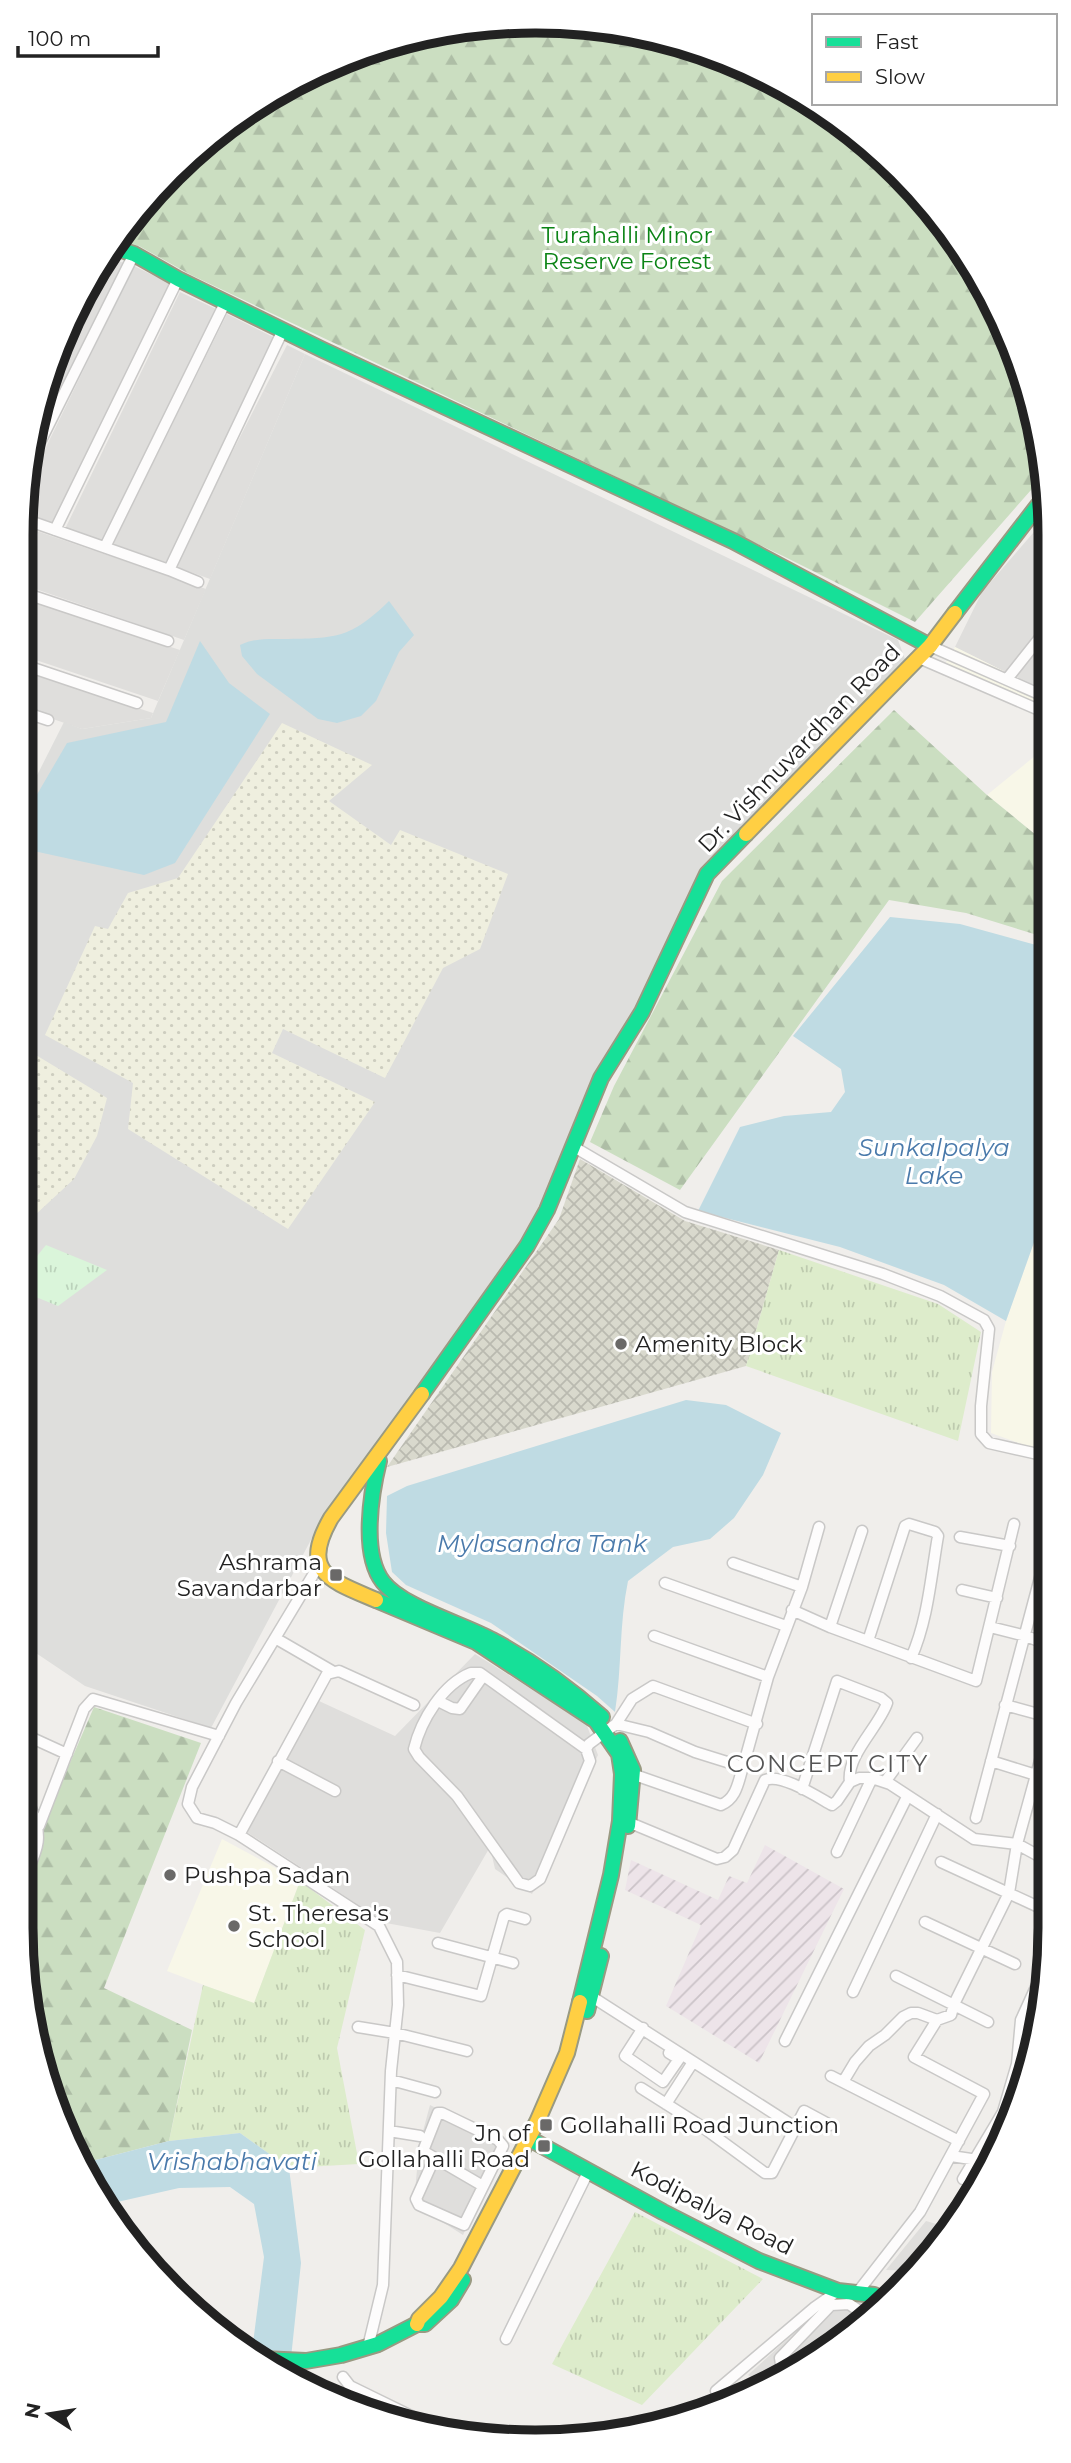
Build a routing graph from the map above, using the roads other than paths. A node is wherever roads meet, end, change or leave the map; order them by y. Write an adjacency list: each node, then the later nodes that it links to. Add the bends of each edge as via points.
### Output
1 (122, 250): 2 (main road)
2 (134, 254): 3 (main road); 6 (street)
3 (178, 279): 4 (main road); 11 (street)
4 (226, 303): 5 (main road); 12 (street)
5 (283, 330): 13 (street); 16 (main road, via 733,541)
6 (44, 434)
7 (1037, 506): 8 (main road, Dr. Vishnuvardhan Road)
8 (1030, 515): 9 (street); 19 (main road, Dr. Vishnuvardhan Road)
9 (1037, 519)
10 (33, 522): 11 (street)
11 (55, 530): 12 (street)
12 (105, 547): 13 (street)
13 (169, 570): 14 (street)
14 (198, 582)
15 (33, 596): 18 (street)
16 (909, 637): 19 (main road); 20 (main road)
17 (1038, 640): 22 (street)
18 (168, 641)
19 (930, 646): 20 (main road, Dr. Vishnuvardhan Road); 22 (street)
20 (919, 657): 25 (street); 28 (main road, Dr. Vishnuvardhan Road, via 707,874 642,1012 601,1077)
21 (33, 668): 24 (street)
22 (1007, 679): 23 (street)
23 (1038, 693)
24 (137, 703)
25 (1038, 709)
26 (33, 715): 27 (street)
27 (48, 720)
28 (574, 1147): 29 (main road, Dr. Vishnuvardhan Road, via 527,1246); 30 (street, via 697,1218 883,1274 940,1296 984,1320 989,1329 981,1434 989,1443)
29 (384, 1448): 37 (main road, Dr. Vishnuvardhan Road, via 319,1539); 61 (main road, Dr. Vishnuvardhan Road, via 370,1513 381,1580 401,1596 505,1647 578,1695)
30 (1038, 1454)
31 (1014, 1524): 35 (street)
32 (819, 1527): 39 (street)
33 (862, 1531): 45 (street)
34 (960, 1537): 35 (street)
35 (1010, 1546): 42 (street)
36 (733, 1563): 39 (street)
37 (318, 1565): 49 (street); 61 (main road, Dr. Vishnuvardhan Road, via 358,1592 476,1642)
38 (664, 1583): 44 (street)
39 (802, 1587): 43 (street)
40 (1038, 1588): 48 (street)
41 (962, 1590): 42 (street)
42 (997, 1598): 46 (street)
43 (792, 1610): 44 (street); 45 (street)
44 (786, 1626): 55 (street)
45 (830, 1627): 51 (street)
46 (990, 1628): 48 (street); 52 (street, via 976,1681)
47 (654, 1636): 55 (street)
48 (1026, 1636): 50 (street); 58 (street)
49 (275, 1638): 53 (street); 62 (street)
50 (1038, 1641)
51 (868, 1642): 52 (street); 52 (street, via 905,1526 935,1532 938,1536 922,1625)
52 (911, 1658)
53 (332, 1671): 57 (street); 67 (street, via 322,1680)
54 (483, 1676): 56 (street, via 471,1672 463,1676); 56 (street, via 460,1709); 65 (street)
55 (768, 1677): 60 (street)
56 (438, 1701): 65 (street, via 414,1749 457,1796 519,1883 530,1886 540,1879 590,1760)
57 (414, 1705)
58 (1005, 1705): 59 (street); 68 (street)
59 (1038, 1714)
60 (757, 1724): 61 (street, via 653,1686 632,1699); 69 (street)
61 (610, 1728): 65 (street); 69 (street, via 649,1732); 71 (main road, Dr. Vishnuvardhan Road, via 628,1755); 102 (main road, Dr. Vishnuvardhan Road, via 619,1754 621,1800)
62 (219, 1736): 66 (street, via 93,1699 84,1709); 84 (street, via 191,1787 188,1804 197,1818)
63 (33, 1738): 66 (street)
64 (917, 1738): 75 (street)
65 (586, 1749)
66 (67, 1754): 83 (street)
67 (278, 1761): 77 (street); 84 (street)
68 (990, 1761): 72 (street); 81 (street)
69 (743, 1767): 71 (street, via 730,1801 721,1805)
70 (1038, 1769): 72 (street)
71 (632, 1774): 82 (main road, Dr. Vishnuvardhan Road)
72 (1036, 1775): 85 (street)
73 (872, 1778): 74 (street); 75 (street); 87 (street)
74 (850, 1782): 76 (street, via 832,1805); 76 (street, via 866,1737 887,1703 837,1681)
75 (885, 1782): 78 (street)
76 (802, 1789): 82 (street, via 772,1777 765,1780 733,1850 717,1859)
77 (335, 1791)
78 (907, 1797): 80 (street); 112 (street)
79 (33, 1812): 83 (street)
80 (937, 1814): 85 (street, via 974,1839); 101 (street)
81 (976, 1818)
82 (628, 1822): 102 (main road, Dr. Vishnuvardhan Road, via 619,1879)
83 (39, 1826): 86 (street, via 39,1842)
84 (239, 1835): 99 (street, via 379,1926 397,1962)
85 (1017, 1844): 88 (street); 90 (street)
86 (33, 1851)
87 (837, 1852)
88 (1038, 1855)
89 (941, 1862): 90 (street)
90 (1009, 1894): 91 (street); 95 (street)
91 (1038, 1907)
92 (525, 1919): 96 (street, via 504,1916)
93 (925, 1922): 95 (street)
94 (438, 1942): 96 (street)
95 (982, 1947): 98 (street); 104 (street)
96 (492, 1957): 97 (street); 99 (street, via 481,1996)
97 (513, 1963)
98 (1015, 1964)
99 (397, 1975): 111 (street)
100 (896, 1976): 104 (street)
101 (853, 1992)
102 (587, 1994): 110 (street); 127 (main road, Dr. Vishnuvardhan Road)
103 (1033, 1994): 106 (street)
104 (954, 2004): 105 (street, via 951,2015); 108 (street)
105 (937, 2020): 118 (street, via 918,2013 903,2017 855,2062); 128 (street, via 914,2057 984,2094)
106 (1021, 2020): 107 (street); 114 (street)
107 (1029, 2021)
108 (988, 2022)
109 (358, 2027): 111 (street)
110 (642, 2030): 110 (street, via 625,2056 663,2082 679,2059); 115 (street)
111 (395, 2033): 113 (street); 117 (street)
112 (785, 2041)
113 (467, 2051)
114 (1022, 2054)
115 (693, 2062): 121 (street); 123 (street)
116 (831, 2076): 118 (street)
117 (391, 2080): 120 (street); 124 (street)
118 (844, 2082): 128 (street)
119 (641, 2088): 121 (street)
120 (435, 2092)
121 (666, 2104): 123 (street, via 765,2174 772,2173)
122 (830, 2125): 123 (street, via 804,2111)
123 (795, 2127)
124 (388, 2132): 125 (street); 143 (street, via 383,2284)
125 (420, 2136)
126 (992, 2138): 131 (street)
127 (531, 2139): 133 (main road, Kodipalya Road); 136 (main road, Dr. Vishnuvardhan Road); 141 (main road, Dr. Vishnuvardhan Road, via 475,2260 451,2300 425,2324)
128 (959, 2141): 129 (street)
129 (951, 2156): 131 (street); 138 (street, via 919,2212)
130 (434, 2159): 135 (street); 135 (street, via 416,2199 419,2205 464,2225); 135 (street, via 423,2151 438,2113 442,2113 503,2146)
131 (977, 2160): 132 (street); 134 (street, via 963,2179)
132 (980, 2160)
133 (589, 2170): 137 (main road, Kodipalya Road, via 759,2261); 142 (street)
134 (970, 2180)
135 (483, 2185): 136 (street)
136 (501, 2194): 141 (main road, Dr. Vishnuvardhan Road, via 461,2268)
137 (838, 2291): 138 (main road, Kodipalya Road); 147 (street)
138 (857, 2293): 139 (main road, Kodipalya Road)
139 (876, 2296)
140 (860, 2311): 145 (street, via 849,2304 831,2305 780,2358)
141 (418, 2324): 143 (main road, Dr. Vishnuvardhan Road)
142 (506, 2339)
143 (368, 2347): 144 (main road, Dr. Vishnuvardhan Road, via 306,2361)
144 (280, 2360)
145 (781, 2365)
146 (344, 2378): 148 (street, via 350,2386)
147 (716, 2391)
148 (404, 2412)

